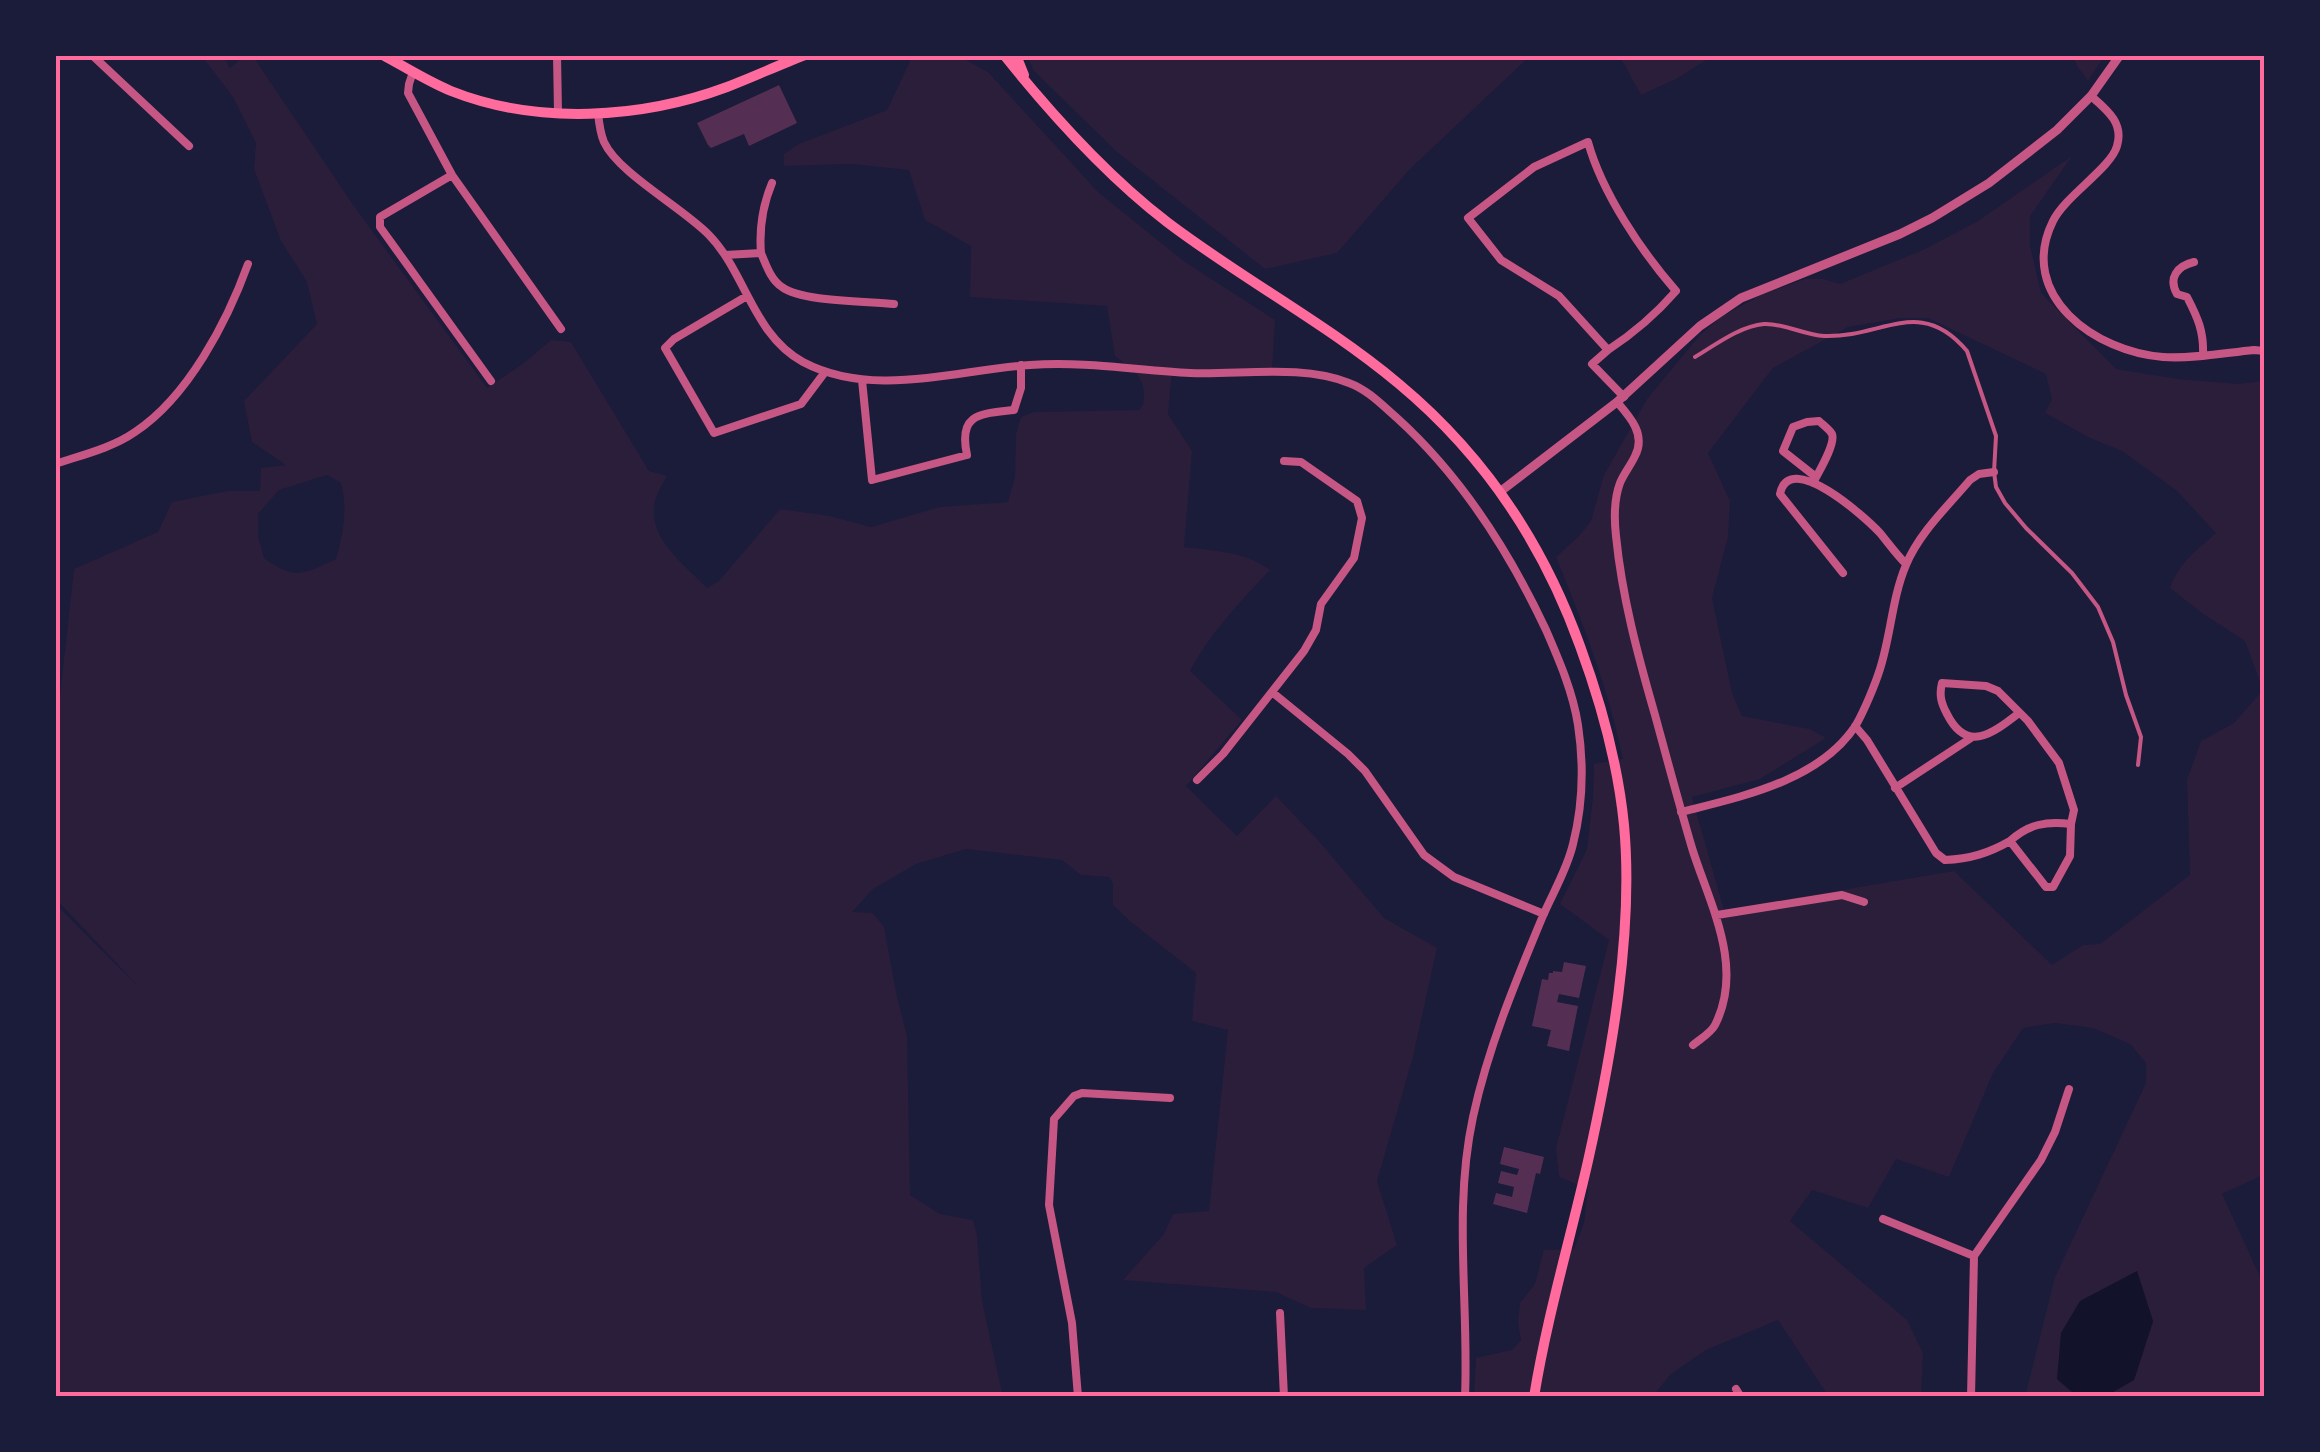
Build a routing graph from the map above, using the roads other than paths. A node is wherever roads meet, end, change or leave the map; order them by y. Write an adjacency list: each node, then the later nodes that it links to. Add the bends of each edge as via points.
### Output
1 (92, 55): 14 (street)
2 (383, 55): 9 (main road)
3 (557, 55): 12 (street)
4 (805, 55): 13 (main road, via 705,94)
5 (996, 55): 10 (main road)
6 (1004, 55): 10 (main road)
7 (1016, 55): 10 (main road)
8 (2120, 55): 11 (street)
9 (414, 72): 12 (main road, via 489,103); 15 (street, via 408,93)
10 (1026, 81): 37 (main road, via 1139,200 1394,380 1444,424)
11 (2091, 96): 26 (street, via 2114,118 2118,143 2062,206 2048,232 2045,266 2055,298 2079,326 2116,346 2164,357); 32 (street, via 2038,147 1956,204 1726,308)
12 (558, 112): 13 (main road)
13 (598, 113): 18 (street, via 603,140 618,162 700,226)
14 (189, 146)
15 (452, 176): 23 (street); 31 (street, via 380,217 380,227)
16 (772, 184): 17 (street, via 764,201)
17 (761, 253): 18 (street); 22 (street, via 782,287 804,296)
18 (725, 256): 21 (street)
19 (2194, 262): 26 (street, via 2182,265 2172,286 2188,297 2199,319)
20 (248, 264): 34 (street, via 217,333 162,410 134,433)
21 (747, 296): 29 (street, via 788,352); 29 (street, via 665,348 714,433 800,404)
22 (894, 304)
23 (561, 328)
24 (1608, 350): 24 (street, via 1559,296 1502,260 1468,218 1534,167 1588,142 1634,234 1676,291); 32 (street, via 1592,364)
25 (2265, 351): 26 (street)
26 (2203, 355)
27 (1695, 357): 35 (lane, via 1766,324 1828,336 1929,322 1967,351 1996,436)
28 (1022, 365): 30 (street); 30 (street, via 1014,410 970,419 963,436 967,455 872,480); 51 (street, via 1328,376 1367,392 1426,446 1496,536 1529,593 1572,696 1582,795 1572,850)
29 (825, 372): 30 (street)
30 (862, 380)
31 (492, 381)
32 (1620, 400): 37 (street); 47 (street, via 1640,442 1620,482 1615,534 1632,634)
33 (1284, 461): 40 (street, via 1301,462 1357,501 1362,518 1354,558 1321,604 1304,651)
34 (55, 464)
35 (1994, 472): 38 (street, via 1970,480); 44 (lane, via 2005,503 2098,607 2141,738)
36 (1815, 480): 36 (street, via 1834,440 1819,422 1807,422 1793,427 1783,451); 38 (street, via 1862,516); 39 (street, via 1789,478 1780,494)
37 (1501, 491): 62 (main road, via 1571,620 1597,694 1624,826 1618,996)
38 (1906, 564): 42 (street, via 1880,669)
39 (1842, 573)
40 (1272, 692): 45 (street); 51 (street, via 1364,771 1424,855 1454,877)
41 (2020, 713): 43 (street); 43 (street, via 1986,686 1942,682 1940,700 1953,726); 48 (street, via 2059,763 2074,810)
42 (1856, 726): 46 (street); 47 (street, via 1797,775 1758,793)
43 (1972, 737): 46 (street)
44 (2138, 765)
45 (1196, 780)
46 (1895, 788): 49 (street, via 1946,860 1973,858)
47 (1682, 812): 52 (street)
48 (2070, 824): 49 (street, via 2035,824); 49 (street, via 2070,856 2054,887 2046,887)
49 (2010, 840)
50 (1864, 902): 52 (street, via 1842,895)
51 (1544, 914): 61 (street, via 1486,1062 1472,1122 1462,1224)
52 (1718, 915): 53 (street, via 1724,997 1714,1028)
53 (1693, 1045)
54 (2068, 1089): 57 (street, via 2041,1160)
55 (1170, 1098): 59 (street, via 1082,1093 1054,1119 1049,1205 1072,1322)
56 (1883, 1219): 57 (street)
57 (1974, 1256): 63 (street)
58 (1280, 1313): 60 (street)
59 (1078, 1397)
60 (1284, 1397)
61 (1465, 1397)
62 (1534, 1397)
63 (1971, 1397)

